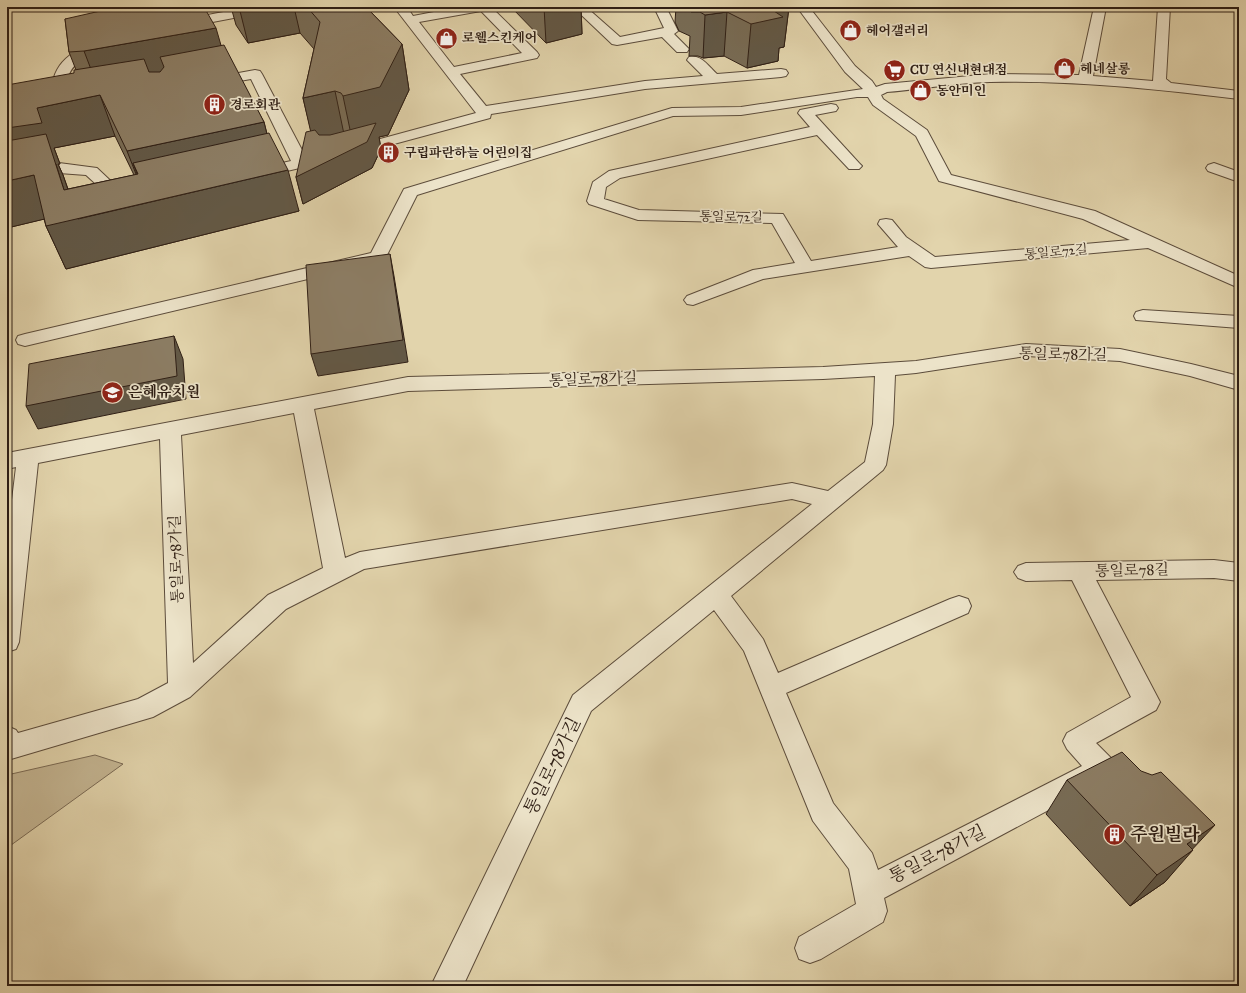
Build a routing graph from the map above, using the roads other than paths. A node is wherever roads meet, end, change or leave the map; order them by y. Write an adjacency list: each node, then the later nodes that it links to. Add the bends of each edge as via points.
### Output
1 (270, 7): 13 (street)
2 (400, 7): 12 (street)
3 (480, 7): 12 (street)
4 (484, 7): 18 (street, via 532,54)
5 (579, 7): 14 (street, via 617,41)
6 (660, 7): 14 (street, via 672,31)
7 (803, 7): 24 (street, 통일로72길, via 850,69 867,84)
8 (1100, 7): 21 (street)
9 (1164, 7): 23 (street, via 1159,80)
10 (1233, 7): 11 (street)
11 (1239, 8)
12 (410, 20): 18 (street)
13 (167, 27)
14 (664, 32): 16 (street)
15 (111, 42): 26 (street, via 80,54 66,63 60,75 61,100 70,106)
16 (682, 49)
17 (694, 60): 20 (street)
18 (451, 72): 27 (street)
19 (781, 72): 20 (street)
20 (714, 78): 27 (street, via 645,85)
21 (1086, 81): 23 (street); 24 (street, via 990,78 885,88)
22 (200, 85): 31 (street, via 254,74)
23 (1166, 86): 25 (street)
24 (872, 93): 28 (street, via 864,100 805,113); 39 (street, 통일로72길, via 878,102 922,133 945,178 1089,215); 46 (street, via 857,93 741,111 672,112 410,192 378,257)
25 (1239, 95)
26 (78, 105)
27 (482, 112): 30 (street, via 485,115)
28 (819, 130): 32 (street); 41 (street, 통일로72길, via 615,174 599,185 595,201 638,214 777,218)
29 (356, 143): 30 (street)
30 (335, 150): 31 (street)
31 (297, 156): 34 (street, via 299,164)
32 (854, 166)
33 (1214, 168): 35 (street)
34 (239, 177)
35 (1239, 177)
36 (7, 179): 37 (street, via 59,168 91,171 126,203)
37 (141, 199)
38 (886, 224): 40 (street, 통일로72길, via 900,241)
39 (1150, 243): 40 (street, 통일로72길, via 931,263); 42 (street, 통일로72길)
40 (913, 250): 41 (street)
41 (806, 267): 43 (street, via 759,274)
42 (1239, 283)
43 (693, 300)
44 (1144, 316): 45 (street)
45 (1239, 322)
46 (25, 340)
47 (885, 369): 48 (street, 통일로78가길, via 916,367 1026,350 1120,355); 49 (street, 통일로78가길, via 823,373 408,384); 52 (street, 통일로78가길, via 882,424 875,465)
48 (1239, 383)
49 (303, 404): 50 (street, 통일로78가길); 56 (street)
50 (170, 429): 51 (street, 통일로78가길); 61 (street, 통일로78가길)
51 (18, 458): 59 (street, 통일로78가길)
52 (831, 500): 56 (street, via 792,491 360,561); 57 (street, 통일로78가길)
53 (1079, 570): 54 (street, 통일로78길); 55 (street, 통일로78길, via 1214,569); 63 (street, via 1147,702 1076,741)
54 (1026, 572)
55 (1239, 572)
56 (336, 573): 61 (street, via 277,602)
57 (716, 594): 60 (street, 통일로78가길, via 754,646); 67 (street, 통일로78가길, via 582,703)
58 (959, 606): 60 (street)
59 (7, 642)
60 (772, 687): 65 (street, 통일로78가길, via 823,812 862,863)
61 (181, 689): 62 (street, via 144,709 11,747)
62 (7, 738)
63 (1103, 768): 64 (street); 65 (street, 통일로78가길)
64 (1127, 794)
65 (868, 891): 66 (street, via 872,911)
66 (810, 948)
67 (448, 986)

